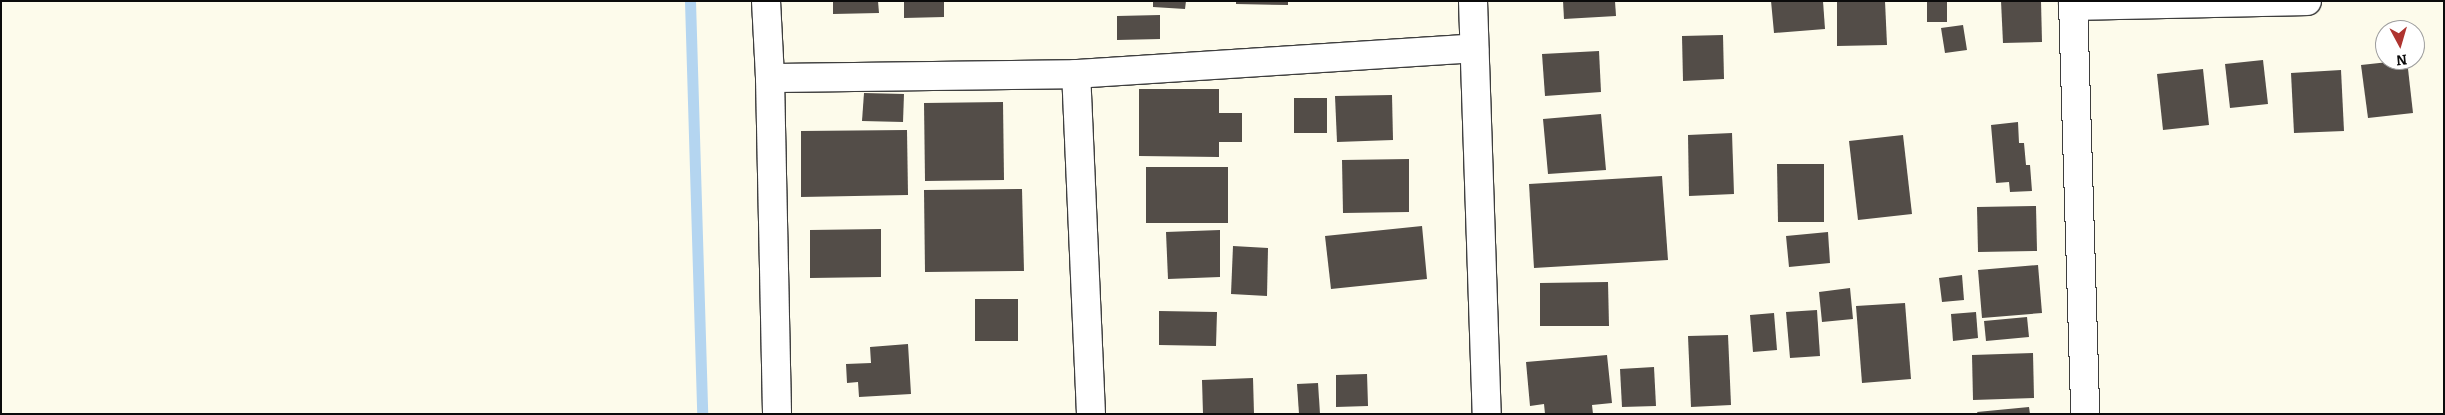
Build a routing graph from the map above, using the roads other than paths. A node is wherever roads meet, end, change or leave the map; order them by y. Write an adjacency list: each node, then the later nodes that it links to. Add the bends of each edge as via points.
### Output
1 (766, 1): 7 (street)
2 (1473, 1): 5 (street)
3 (2308, 1): 4 (street)
4 (2073, 4): 11 (street)
5 (1474, 48): 6 (street); 10 (street)
6 (1076, 74): 7 (street); 9 (street)
7 (770, 78): 8 (street)
8 (777, 414)
9 (1091, 414)
10 (1488, 414)
11 (2086, 414)

